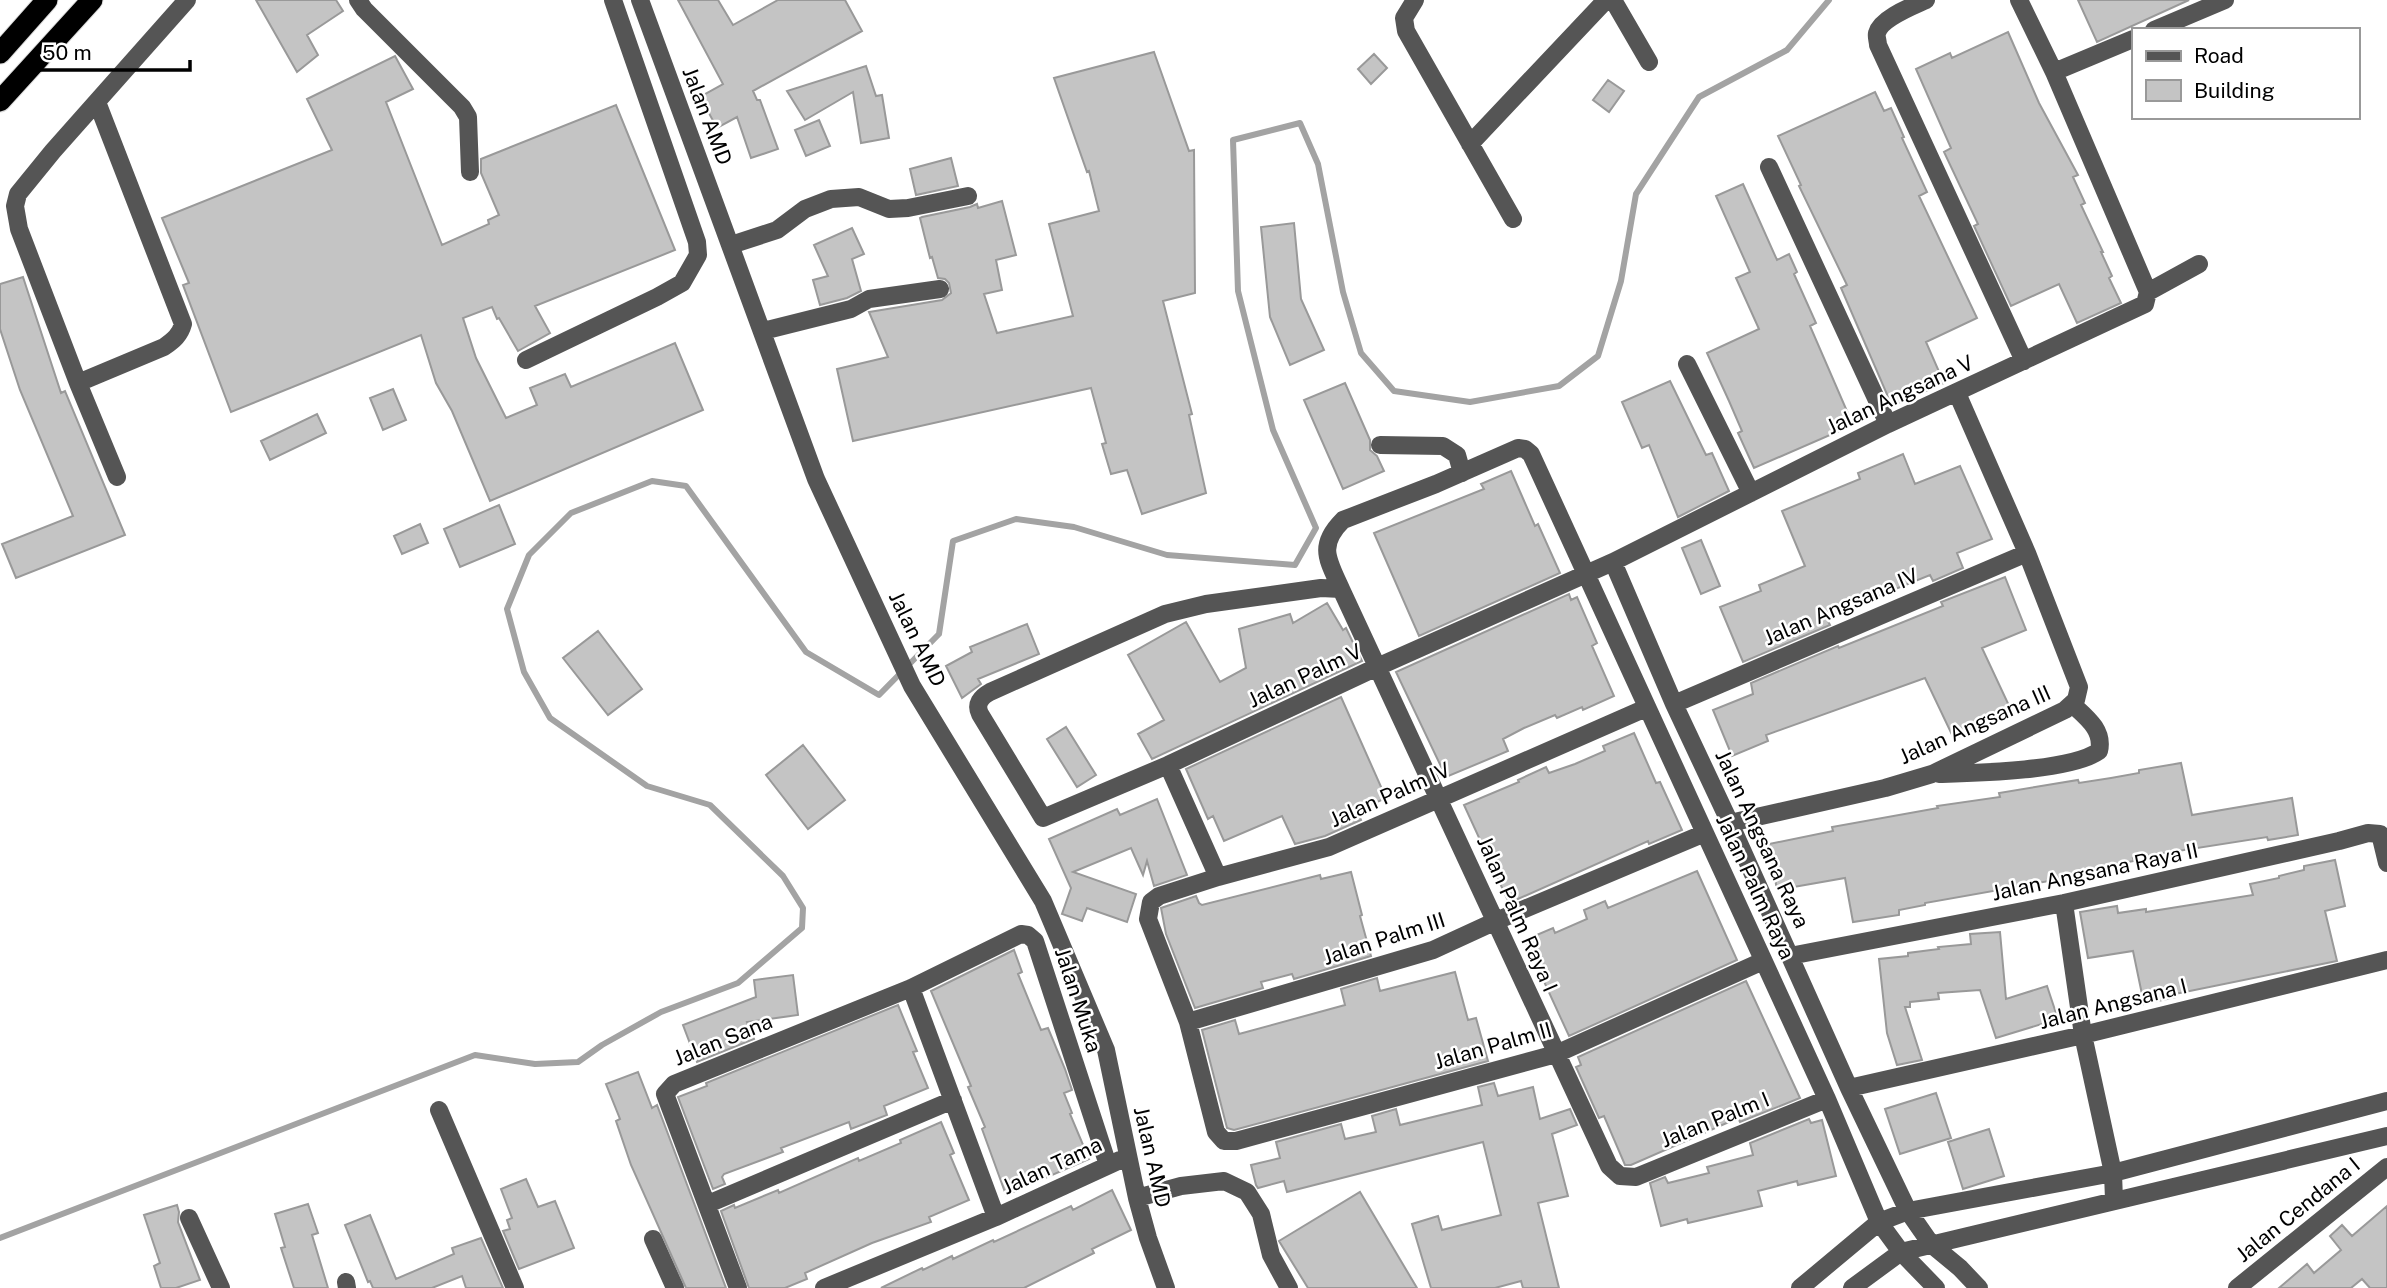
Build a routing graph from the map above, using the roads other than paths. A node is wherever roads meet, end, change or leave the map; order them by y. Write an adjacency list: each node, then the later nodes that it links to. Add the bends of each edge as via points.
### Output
1 (47, 0): 15 (highway)
2 (92, 0): 18 (highway)
3 (187, 0): 19 (street)
4 (358, 0): 22 (street, via 462,107 468,117)
5 (613, 0): 30 (street, via 698,255 682,283)
6 (640, 0): 25 (street, Jalan AMD)
7 (1415, 0): 20 (street, via 1404,18 1406,32)
8 (1606, 0): 20 (street)
9 (1613, 0): 16 (street)
10 (1926, 0): 31 (street, via 1883,24 1877,33 1878,45)
11 (2019, 0): 17 (street)
12 (2225, 0): 13 (street)
13 (2159, 28)
14 (2132, 38): 17 (street)
15 (0, 53)
16 (1649, 62)
17 (2054, 72): 28 (street)
18 (0, 101)
19 (97, 102): 33 (street, via 18,194 15,206 19,229); 33 (street, via 183,324 181,332 164,347)
20 (1470, 144): 24 (street)
21 (1769, 167): 35 (street)
22 (470, 172)
23 (968, 196): 25 (street, via 889,209 859,197 843,197 811,205 777,230)
24 (1513, 219)
25 (731, 245): 29 (street, Jalan AMD)
26 (2199, 264): 28 (street, Jalan Angsana V)
27 (940, 289): 29 (street, via 869,299 851,309)
28 (2148, 292): 31 (street, Jalan Angsana V, via 2145,304)
29 (762, 331): 70 (street, Jalan AMD, via 816,479 912,686 1049,914 1106,1050)
30 (526, 359)
31 (2024, 361): 34 (street, Jalan Angsana V)
32 (1687, 364): 39 (street)
33 (78, 383): 38 (street)
34 (1957, 393): 35 (street, Jalan Angsana V); 40 (street, Jalan Angsana III)
35 (1888, 424): 39 (street, Jalan Angsana V)
36 (1380, 445): 37 (street, via 1443,446 1457,455)
37 (1462, 473): 42 (street, Jalan Palm Raya, via 1525,449); 43 (street, Jalan Palm Raya I, via 1343,520 1326,547)
38 (117, 477)
39 (1751, 493): 41 (street, Jalan Angsana V)
40 (2027, 553): 45 (street, Jalan Angsana IV); 46 (street, Jalan Angsana III, via 2079,688)
41 (1613, 562): 42 (street, Jalan Palm V); 45 (street, Jalan Angsana Raya)
42 (1584, 573): 44 (street, Jalan Palm V); 47 (street, Jalan Palm Raya)
43 (1341, 589): 44 (street, Jalan Palm Raya I); 48 (street, Jalan Palm V, via 1206,604 1165,614 984,696 977,705 1044,818)
44 (1376, 668): 48 (street, Jalan Palm V); 50 (street, Jalan Palm Raya I)
45 (1674, 704): 51 (street, Jalan Angsana Raya)
46 (2072, 704): 49 (street, Jalan Angsana III); 49 (street, via 2099,737 2099,751 2092,756 1985,773)
47 (1646, 708): 50 (street, Jalan Palm IV); 52 (street, Jalan Palm Raya)
48 (1168, 765): 54 (street)
49 (1932, 774): 51 (street, Jalan Angsana III)
50 (1440, 798): 54 (street, Jalan Palm IV, via 1329,847); 56 (street, Jalan Palm Raya I)
51 (1730, 823): 57 (street, Jalan Angsana Raya)
52 (1705, 833): 56 (street, Jalan Palm III); 59 (street, Jalan Palm Raya)
53 (2387, 863): 55 (street, Jalan Angsana Raya II, via 2380,834 2368,833)
54 (1217, 877): 61 (street, Jalan Palm IV, via 1159,896 1149,907 1148,919)
55 (2064, 903): 57 (street, Jalan Angsana Raya II); 62 (street)
56 (1496, 921): 61 (street, Jalan Palm III, via 1433,950); 63 (street, Jalan Palm Raya I)
57 (1790, 956): 64 (street, Jalan Angsana Raya)
58 (2387, 960): 62 (street, Jalan Angsana I)
59 (1763, 961): 63 (street, Jalan Palm II); 65 (street, Jalan Palm Raya)
60 (911, 988): 66 (street); 71 (street, Jalan Muka, via 1021,934 1035,941); 77 (street, Jalan Sana, via 670,1088 665,1099)
61 (1188, 1022): 63 (street, Jalan Palm II, via 1216,1132 1229,1143)
62 (2082, 1035): 64 (street, Jalan Angsana I); 73 (street)
63 (1556, 1054): 74 (street, Jalan Palm Raya I, via 1609,1166)
64 (1849, 1088): 78 (street, Jalan Angsana Raya)
65 (1827, 1099): 74 (street, Jalan Palm I, via 1636,1177); 81 (street, Jalan Palm Raya)
66 (953, 1100): 77 (street); 79 (street)
67 (2387, 1101): 73 (street)
68 (439, 1110): 86 (street)
69 (2387, 1136): 76 (street)
70 (1127, 1157): 71 (street, Jalan Tama); 75 (street, Jalan AMD)
71 (1108, 1165): 79 (street, Jalan Tama)
72 (2387, 1167): 96 (street, Jalan Cendana I)
73 (2113, 1173): 76 (street); 78 (street)
74 (1620, 1176)
75 (1137, 1198): 90 (street, Jalan AMD); 91 (street, via 1224,1181 1247,1192 1261,1214 1271,1255)
76 (2114, 1200): 83 (street)
77 (708, 1204): 88 (street, Jalan Sana)
78 (1908, 1211): 81 (street); 83 (street, Jalan Angsana Raya)
79 (996, 1217): 89 (street, Jalan Tama)
80 (189, 1219): 85 (street)
81 (1879, 1222): 84 (street, Jalan Palm Raya); 92 (street)
82 (653, 1239): 87 (street)
83 (1931, 1244): 84 (street); 95 (street, Jalan Angsana Raya)
84 (1901, 1252): 93 (street); 94 (street, Jalan Palm Raya)
85 (221, 1288)
86 (515, 1288)
87 (675, 1288)
88 (738, 1288)
89 (824, 1288)
90 (1166, 1288)
91 (1289, 1288)
92 (1800, 1288)
93 (1852, 1288)
94 (1936, 1288)
95 (1979, 1288)
96 (2237, 1288)

